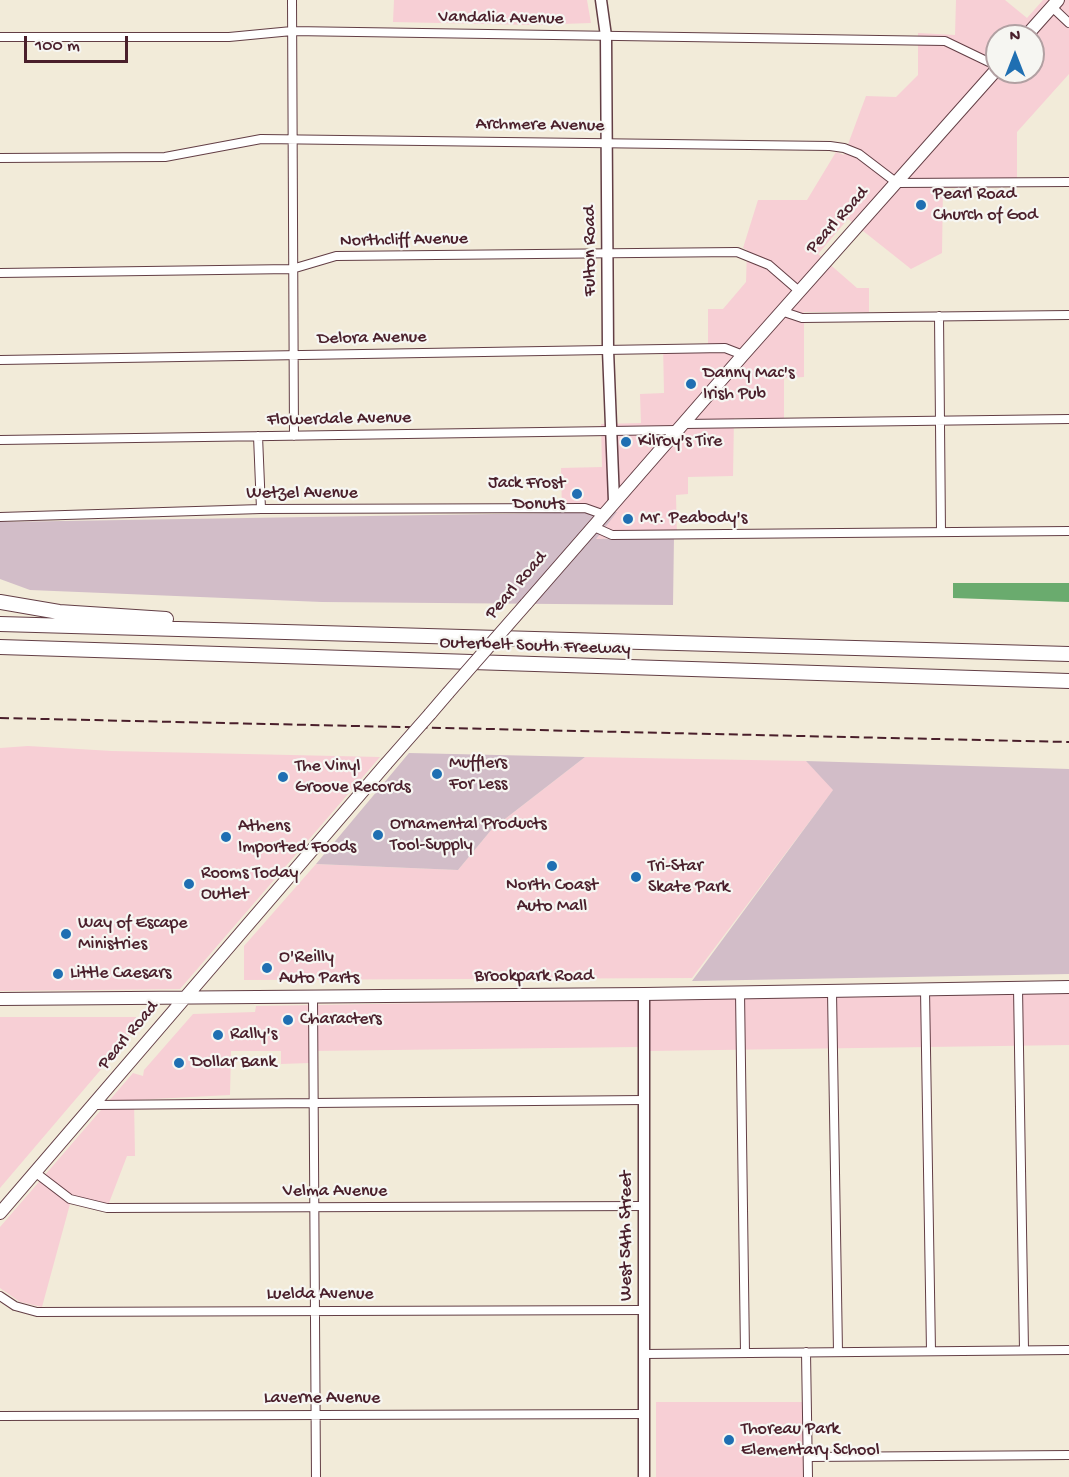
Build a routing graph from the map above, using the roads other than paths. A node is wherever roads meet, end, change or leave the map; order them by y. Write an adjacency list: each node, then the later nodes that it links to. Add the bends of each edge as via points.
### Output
1 (292, 0): 6 (street)
2 (601, 0): 7 (main road, Fulton Road)
3 (1054, 4): 4 (street); 5 (main road)
4 (1069, 23)
5 (1036, 24)
6 (292, 31): 7 (street, Vandalia Avenue); 8 (street, Vandalia Avenue, via 229,37); 11 (street)
7 (606, 36): 9 (street, Vandalia Avenue, via 945,41); 12 (main road, Fulton Road)
8 (0, 37)
9 (985, 61)
10 (985, 81): 15 (main road, Pearl Road)
11 (291, 139): 12 (street, Archmere Avenue); 13 (street, Archmere Avenue, via 261,139 165,157); 17 (street)
12 (608, 142): 15 (street, Archmere Avenue, via 844,147 860,154); 16 (main road, Fulton Road)
13 (0, 158)
14 (1069, 182): 15 (street)
15 (897, 183): 19 (main road, Pearl Road)
16 (607, 253): 17 (street, Northcliff Avenue, via 336,256); 19 (street, Northcliff Avenue, via 744,254 769,265); 23 (main road, Fulton Road)
17 (292, 269): 18 (street, Northcliff Avenue); 25 (street)
18 (0, 273)
19 (799, 291): 20 (main road, Pearl Road)
20 (781, 311): 22 (street, via 802,318); 24 (main road, Pearl Road)
21 (1069, 315): 22 (street)
22 (939, 316): 28 (street)
23 (608, 350): 24 (street, Delora Avenue, via 724,348); 25 (street, Delora Avenue); 30 (main road, Fulton Road)
24 (742, 355): 29 (main road, Pearl Road)
25 (292, 356): 26 (street, Delora Avenue); 32 (street)
26 (0, 360)
27 (1069, 419): 28 (street, Flowerdale Avenue)
28 (940, 421): 29 (street, Flowerdale Avenue); 40 (street)
29 (680, 427): 30 (street, Flowerdale Avenue); 34 (main road, Pearl Road)
30 (610, 431): 32 (street, Flowerdale Avenue); 34 (main road, Fulton Road)
31 (258, 436): 32 (street, Flowerdale Avenue); 33 (street, Flowerdale Avenue); 35 (street)
32 (294, 436)
33 (0, 440)
34 (614, 501): 36 (main road, Pearl Road)
35 (261, 508): 36 (street, Wetzel Avenue, via 585,508); 37 (street, Wetzel Avenue)
36 (603, 514): 38 (main road, Pearl Road)
37 (0, 517)
38 (592, 526): 40 (street, via 612,535); 54 (main road, Pearl Road, bridge)
39 (1069, 531): 40 (street)
40 (941, 532)
41 (0, 602): 43 (highway, via 59,612)
42 (0, 624): 43 (highway, Outerbelt South Freeway)
43 (273, 630): 45 (highway, Outerbelt South Freeway)
44 (0, 647): 46 (highway, Outerbelt South Freeway)
45 (1069, 654)
46 (1069, 681)
47 (1069, 987): 48 (main road, Brookpark Road)
48 (1018, 988): 49 (main road, Brookpark Road); 66 (street)
49 (925, 990): 51 (main road, Brookpark Road); 68 (street)
50 (740, 992): 51 (main road, Brookpark Road); 52 (main road, Brookpark Road); 71 (street)
51 (832, 992): 70 (street)
52 (644, 994): 53 (main road, Brookpark Road); 56 (main road, West 54th Street)
53 (313, 996): 54 (main road, Brookpark Road); 57 (street)
54 (186, 997): 55 (main road, Brookpark Road); 58 (main road, Pearl Road)
55 (0, 999)
56 (644, 1101): 57 (street); 60 (main road, West 54th Street)
57 (315, 1103): 58 (street); 61 (street)
58 (95, 1105): 59 (main road, Pearl Road)
59 (36, 1173): 61 (street, Velma Avenue, via 70,1199 94,1207); 62 (main road, Pearl Road)
60 (644, 1206): 61 (street, Velma Avenue); 65 (main road, West 54th Street)
61 (314, 1207): 64 (street)
62 (0, 1213)
63 (0, 1296): 64 (street, Luelda Avenue, via 15,1306 37,1312)
64 (315, 1310): 65 (street, Luelda Avenue); 73 (street)
65 (644, 1310): 72 (main road, West 54th Street)
66 (1024, 1350): 67 (street); 68 (street)
67 (1069, 1350)
68 (931, 1351): 70 (street)
69 (806, 1352): 70 (street); 71 (street); 77 (street)
70 (838, 1352)
71 (745, 1353): 72 (street)
72 (644, 1354): 74 (main road, West 54th Street)
73 (315, 1414): 74 (street, Laverne Avenue); 75 (street, Laverne Avenue); 78 (street)
74 (644, 1414): 79 (main road, West 54th Street)
75 (0, 1416)
76 (1069, 1455): 77 (street)
77 (808, 1457): 80 (street)
78 (316, 1477)
79 (644, 1477)
80 (808, 1477)

